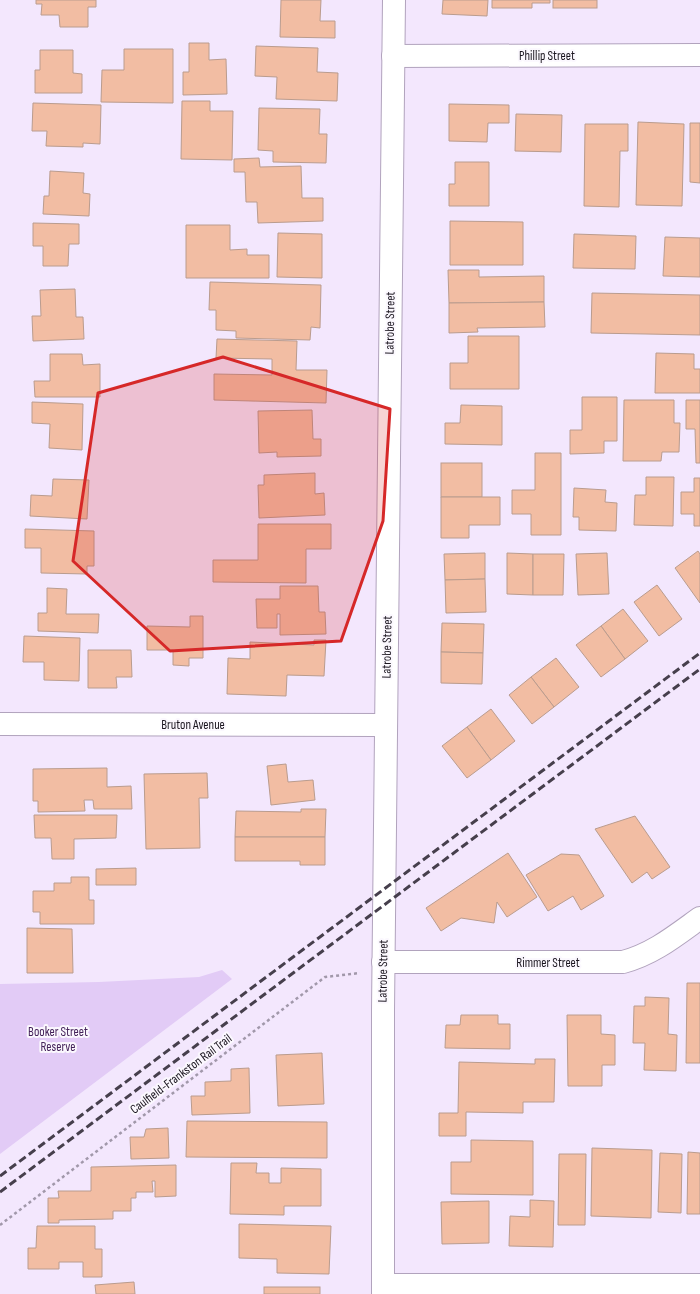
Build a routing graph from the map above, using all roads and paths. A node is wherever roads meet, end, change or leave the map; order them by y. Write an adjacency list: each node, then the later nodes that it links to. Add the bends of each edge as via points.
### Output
1 (394, 0): 3 (street, Latrobe Street)
2 (700, 55): 3 (street, Phillip Street)
3 (393, 56): 5 (street, Latrobe Street)
4 (0, 724): 5 (street, Bruton Avenue)
5 (386, 725): 7 (street, Latrobe Street)
6 (700, 918): 7 (street, Rimmer Street, via 655,950 640,958 623,962)
7 (383, 962): 8 (path, Caulfield-Frankston Rail Trail, via 368,972 325,977); 10 (street, Latrobe Street)
8 (0, 1225)
9 (700, 1285): 10 (street)
10 (383, 1290)

